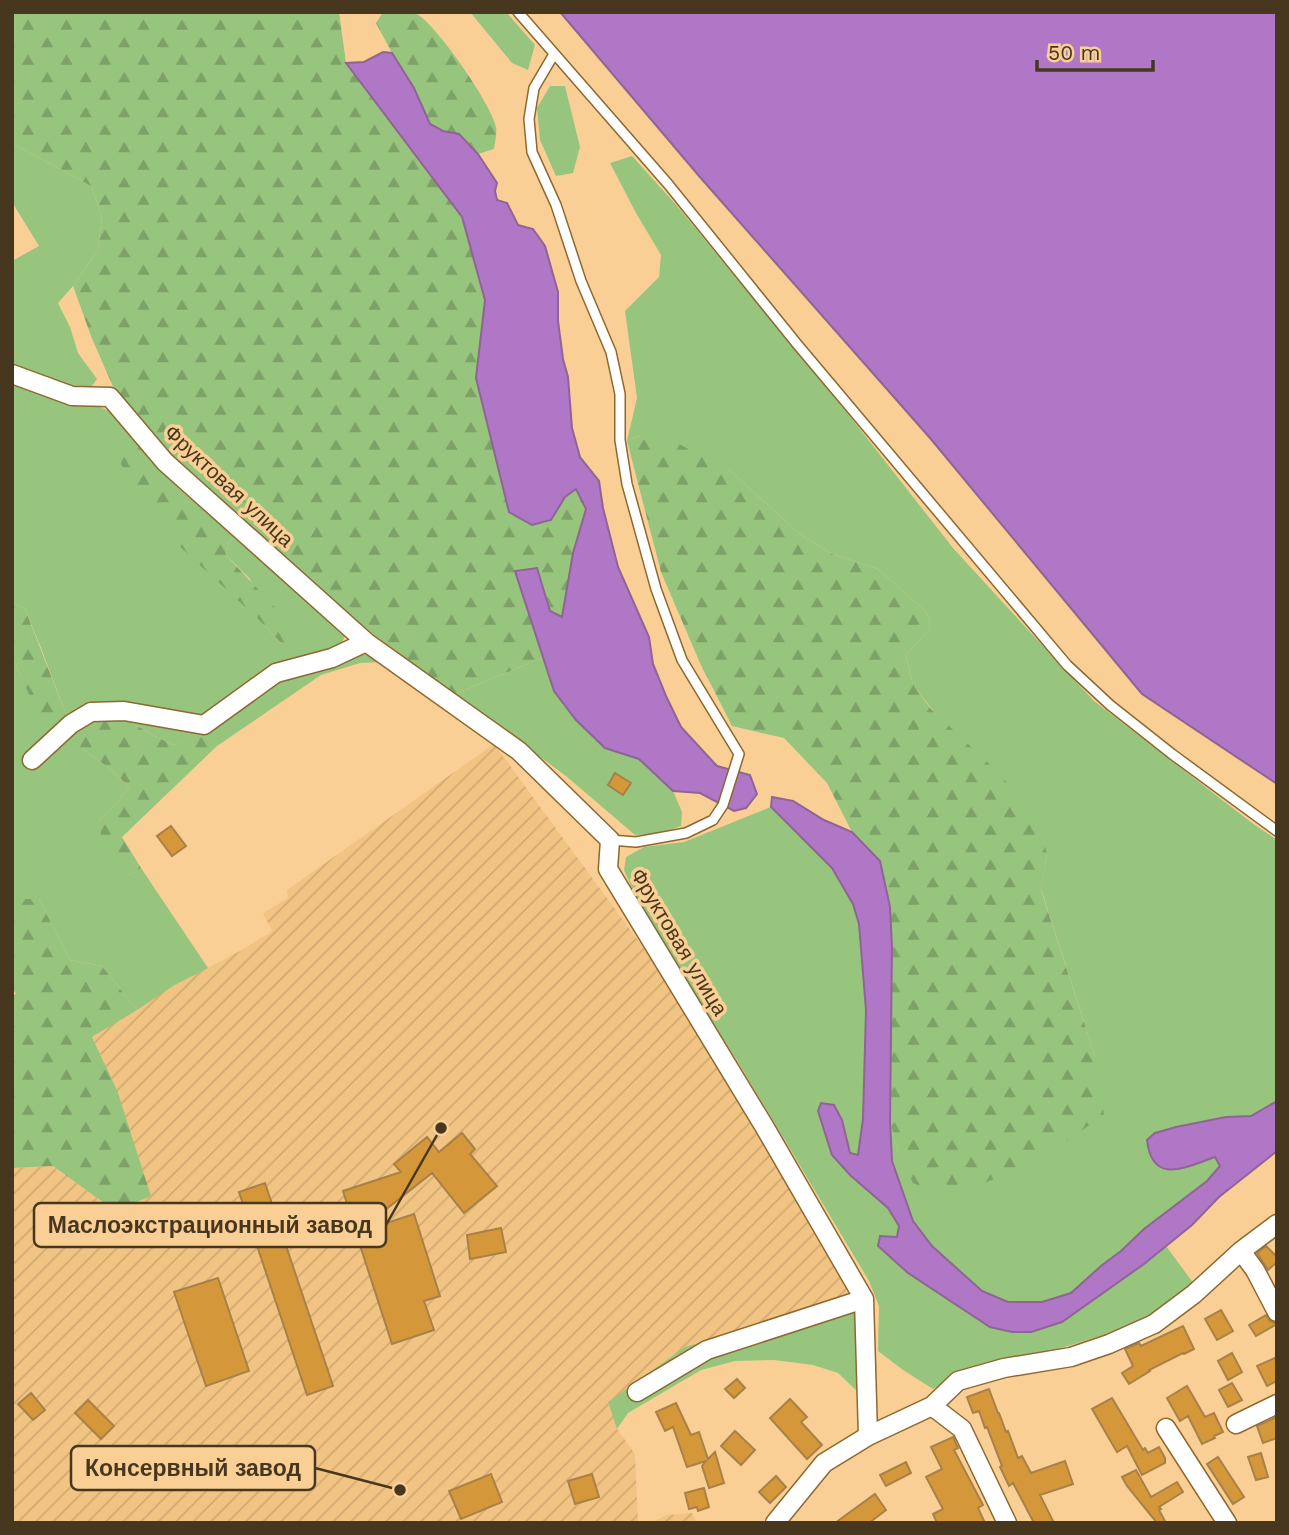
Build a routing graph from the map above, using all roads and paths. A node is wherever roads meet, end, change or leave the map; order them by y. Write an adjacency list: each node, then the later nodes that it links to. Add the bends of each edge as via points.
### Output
1 (517, 12): 2 (lane)
2 (554, 54): 6 (lane, via 668,184 1067,665 1120,713); 7 (lane, via 534,88 529,119 532,152 611,352 620,394 620,440 627,484 656,589 682,660 739,754 723,805 713,820 687,833 636,842)
3 (12, 374): 4 (street, Фруктовая улица, via 72,396 110,397 165,462)
4 (366, 642): 5 (street, via 332,658 276,673 204,724 124,711 91,712); 7 (street, Фруктовая улица, via 519,751)
5 (32, 760)
6 (1277, 831)
7 (610, 841): 10 (street, Фруктовая улица, via 608,869)
8 (1277, 1224): 9 (street)
9 (1241, 1251): 11 (street); 14 (street, via 1154,1324 1071,1357 958,1381)
10 (864, 1299): 12 (street, via 707,1350); 17 (street, Фруктовая улица)
11 (1277, 1312)
12 (638, 1392)
13 (1277, 1404): 15 (street)
14 (932, 1406): 17 (street); 19 (street, via 962,1429)
15 (1236, 1424)
16 (1166, 1428): 20 (street)
17 (868, 1436): 18 (street, via 824,1463)
18 (775, 1523)
19 (1007, 1523)
20 (1227, 1523)

